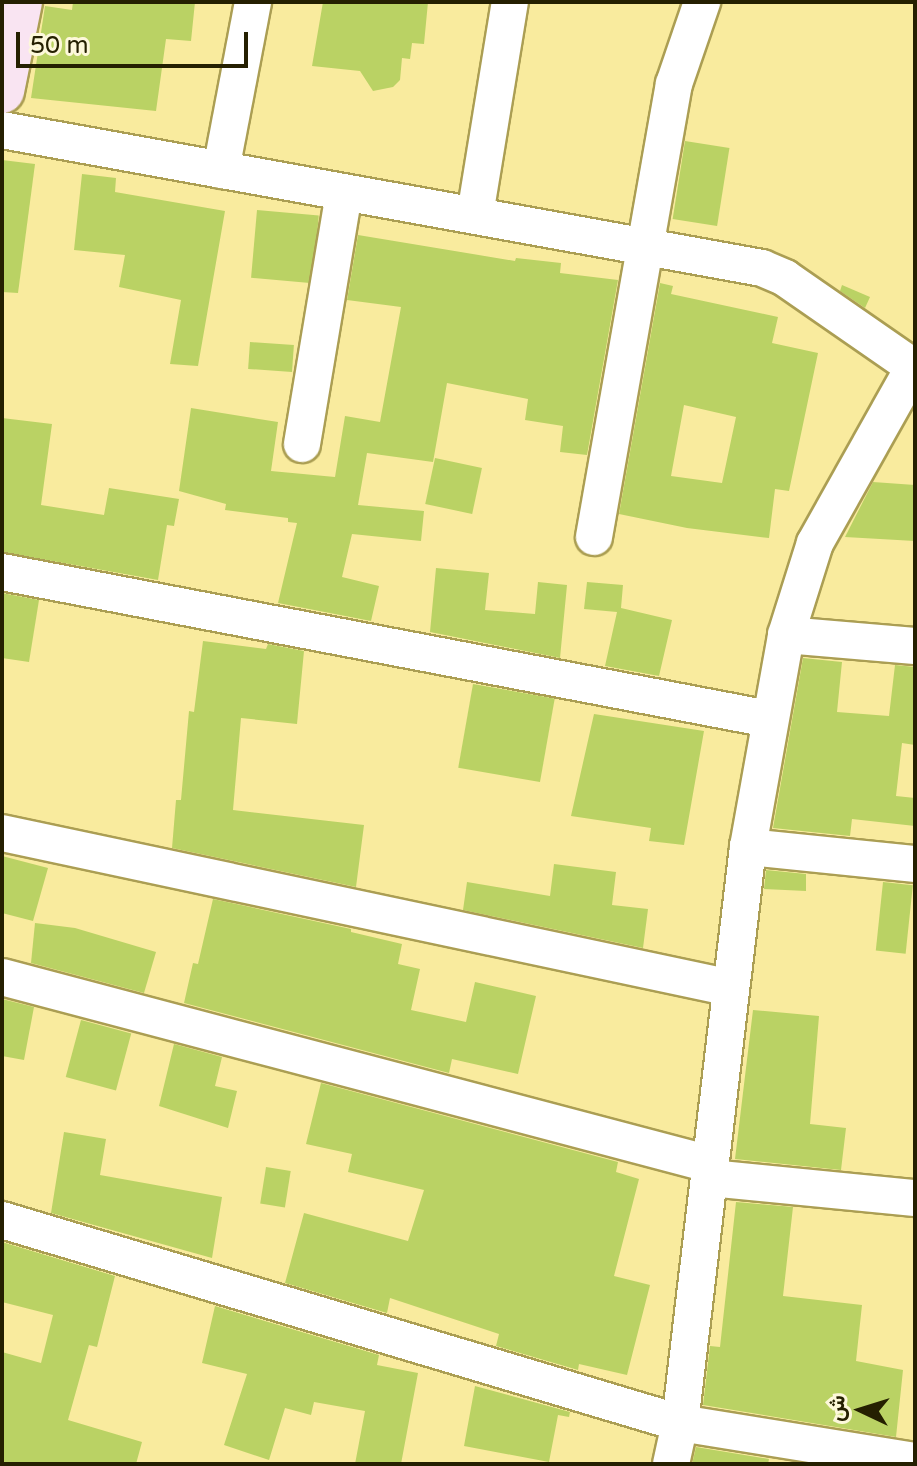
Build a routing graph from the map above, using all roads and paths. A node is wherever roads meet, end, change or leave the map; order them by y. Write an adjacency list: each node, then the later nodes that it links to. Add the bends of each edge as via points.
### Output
1 (253, 2): 7 (street)
2 (510, 2): 9 (street)
3 (702, 2): 10 (street, via 674,84)
4 (12, 23): 5 (street)
5 (2, 91)
6 (2, 130): 7 (street)
7 (221, 170): 8 (street)
8 (344, 192): 9 (street); 12 (street)
9 (475, 215): 10 (street)
10 (646, 247): 11 (street, via 762,268 785,278); 13 (street)
11 (914, 367): 15 (street, via 815,543)
12 (302, 444)
13 (594, 537)
14 (2, 572): 17 (street)
15 (786, 635): 16 (street); 17 (street)
16 (915, 646)
17 (769, 719): 19 (street)
18 (2, 833): 22 (street)
19 (748, 847): 20 (street); 22 (street)
20 (915, 864)
21 (2, 977): 23 (street)
22 (731, 988): 23 (street)
23 (710, 1171): 24 (street); 26 (street)
24 (915, 1198)
25 (2, 1220): 26 (street)
26 (680, 1423): 27 (street); 28 (street)
27 (915, 1461)
28 (671, 1464)

